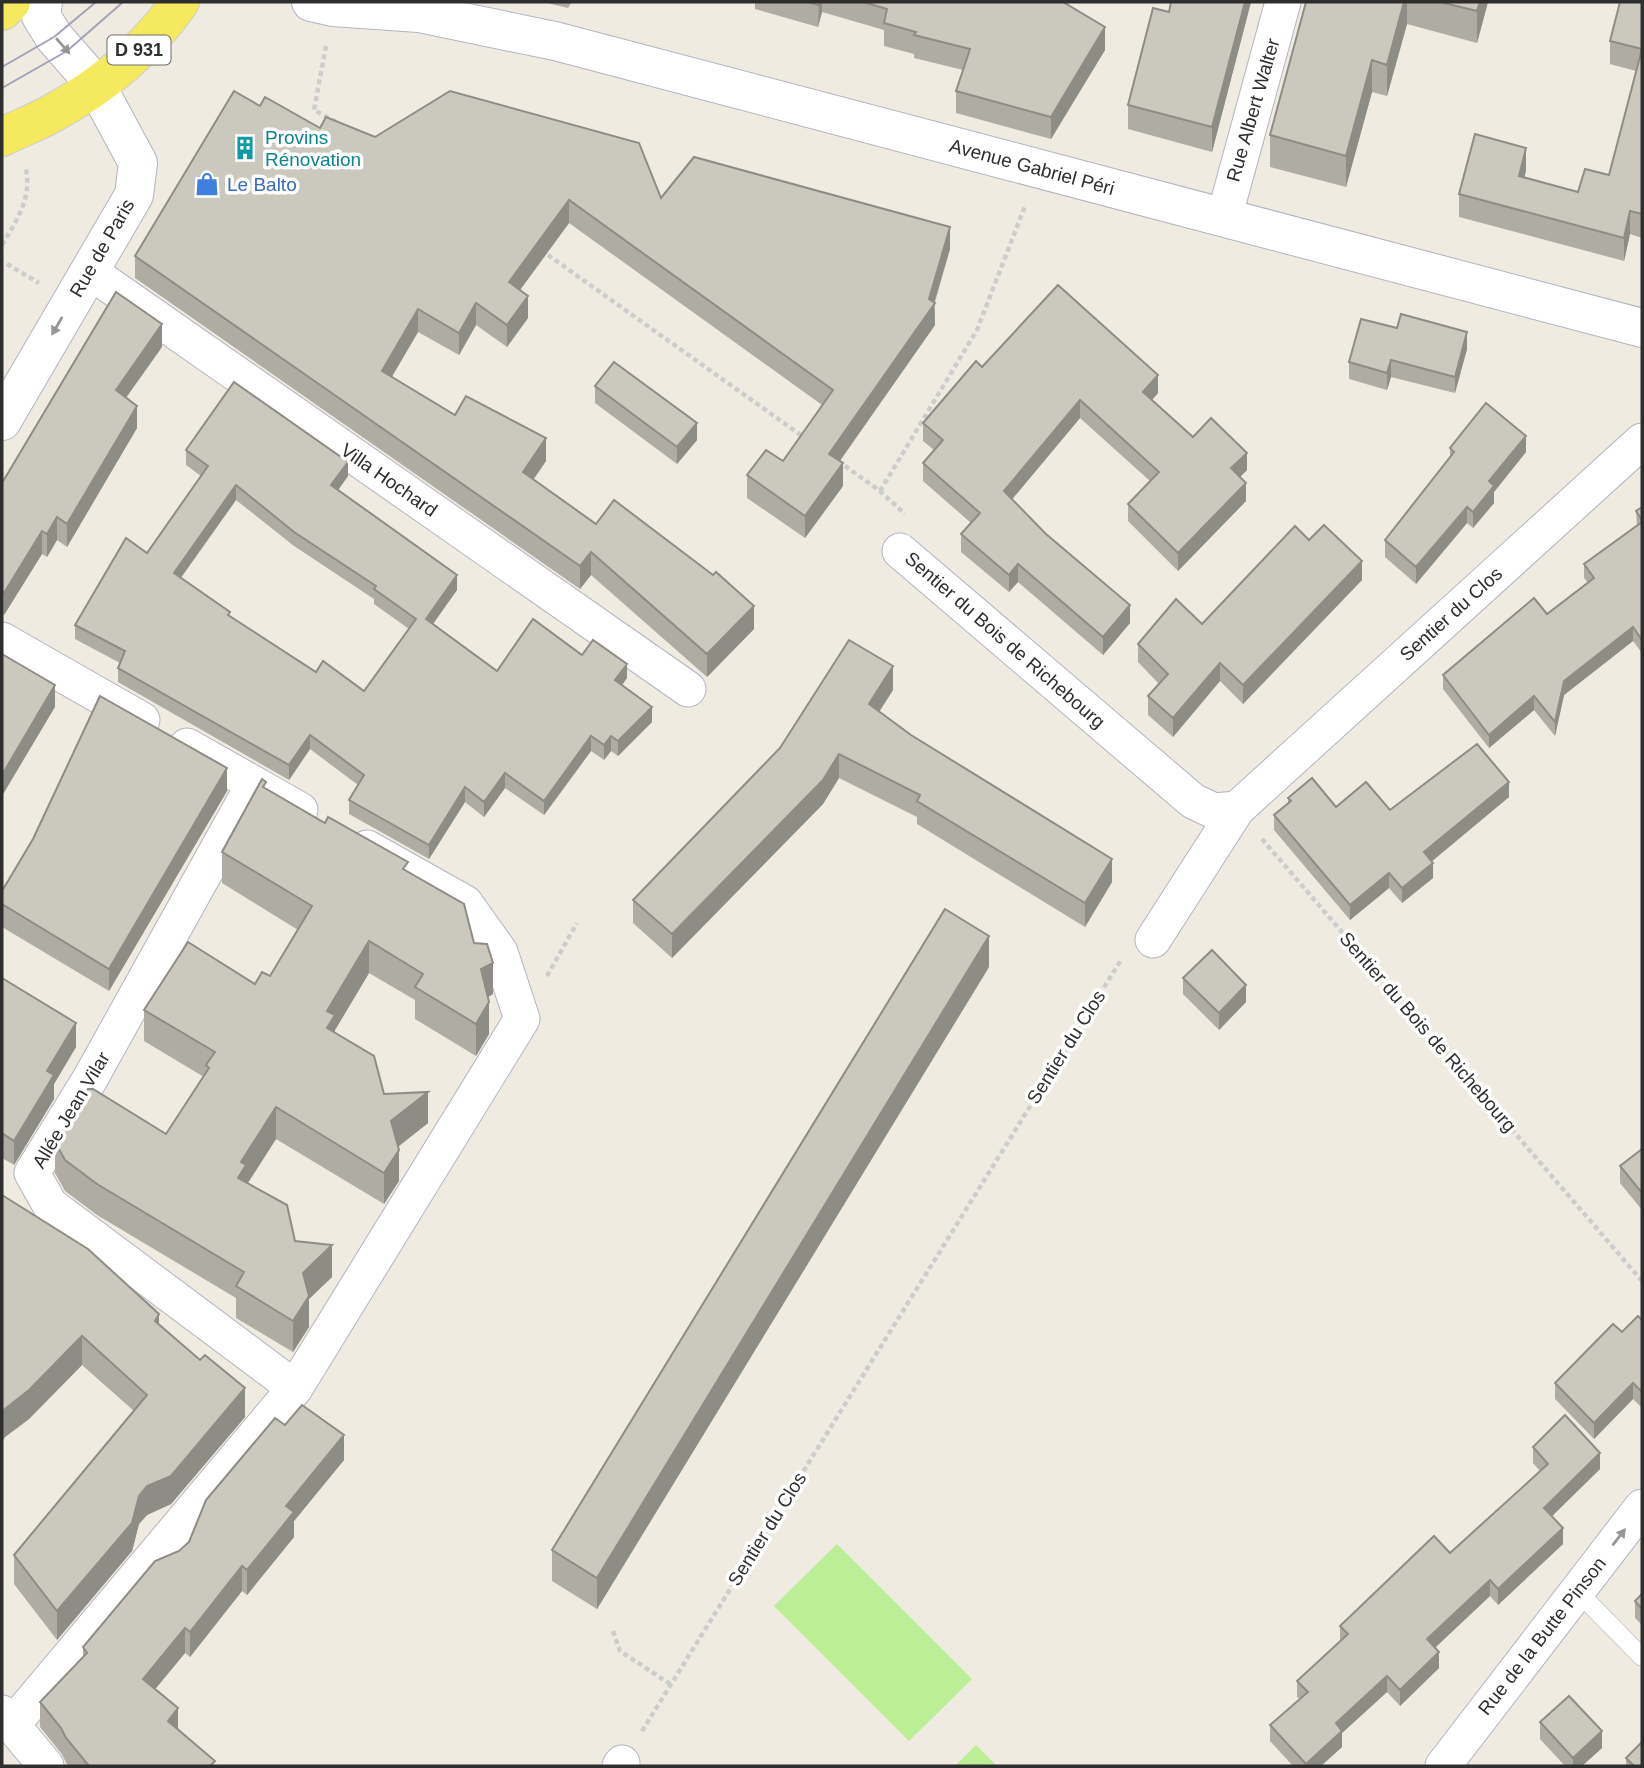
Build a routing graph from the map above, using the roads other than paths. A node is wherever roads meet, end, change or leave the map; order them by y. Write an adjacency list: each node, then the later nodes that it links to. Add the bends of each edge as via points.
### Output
1 (11, 2): 7 (main road)
2 (43, 2): 8 (street, Rue de Paris, one-way to 8, via 41,16 54,37)
3 (180, 2): 8 (main road, D 931, via 149,41)
4 (1283, 2): 10 (street, Rue Albert Walter)
5 (322, 4): 6 (street, Avenue Gabriel Péri)
6 (411, 7): 10 (street, Avenue Gabriel Péri)
7 (2, 10)
8 (96, 85): 9 (main road, D 931, via 50,115); 11 (street, Rue de Paris, via 138,163 134,195)
9 (14, 151)
10 (1224, 218): 12 (street, Avenue Gabriel Péri)
11 (89, 271): 13 (street, Rue de Paris, one-way to 13); 17 (street, Villa Hochard)
12 (1642, 328)
13 (2, 421)
14 (1642, 441): 19 (street, Sentier du Clos)
15 (900, 551): 19 (street, Sentier du Bois de Richebourg, via 1193,802 1214,811)
16 (2, 640): 18 (street)
17 (688, 689)
18 (254, 784): 21 (street, Allée Jean Vilar, via 90,1079 32,1172 50,1205); 21 (street, via 465,903 500,953 522,1019)
19 (1237, 810): 20 (street, Sentier du Clos)
20 (1153, 940)
21 (295, 1388): 25 (street)
22 (1642, 1507): 23 (street, Rue de la Butte Pinson, one-way to 22)
23 (1577, 1591): 24 (lane); 27 (street, Rue de la Butte Pinson)
24 (1642, 1657)
25 (8, 1730): 26 (street)
26 (46, 1766)
27 (1443, 1766)

